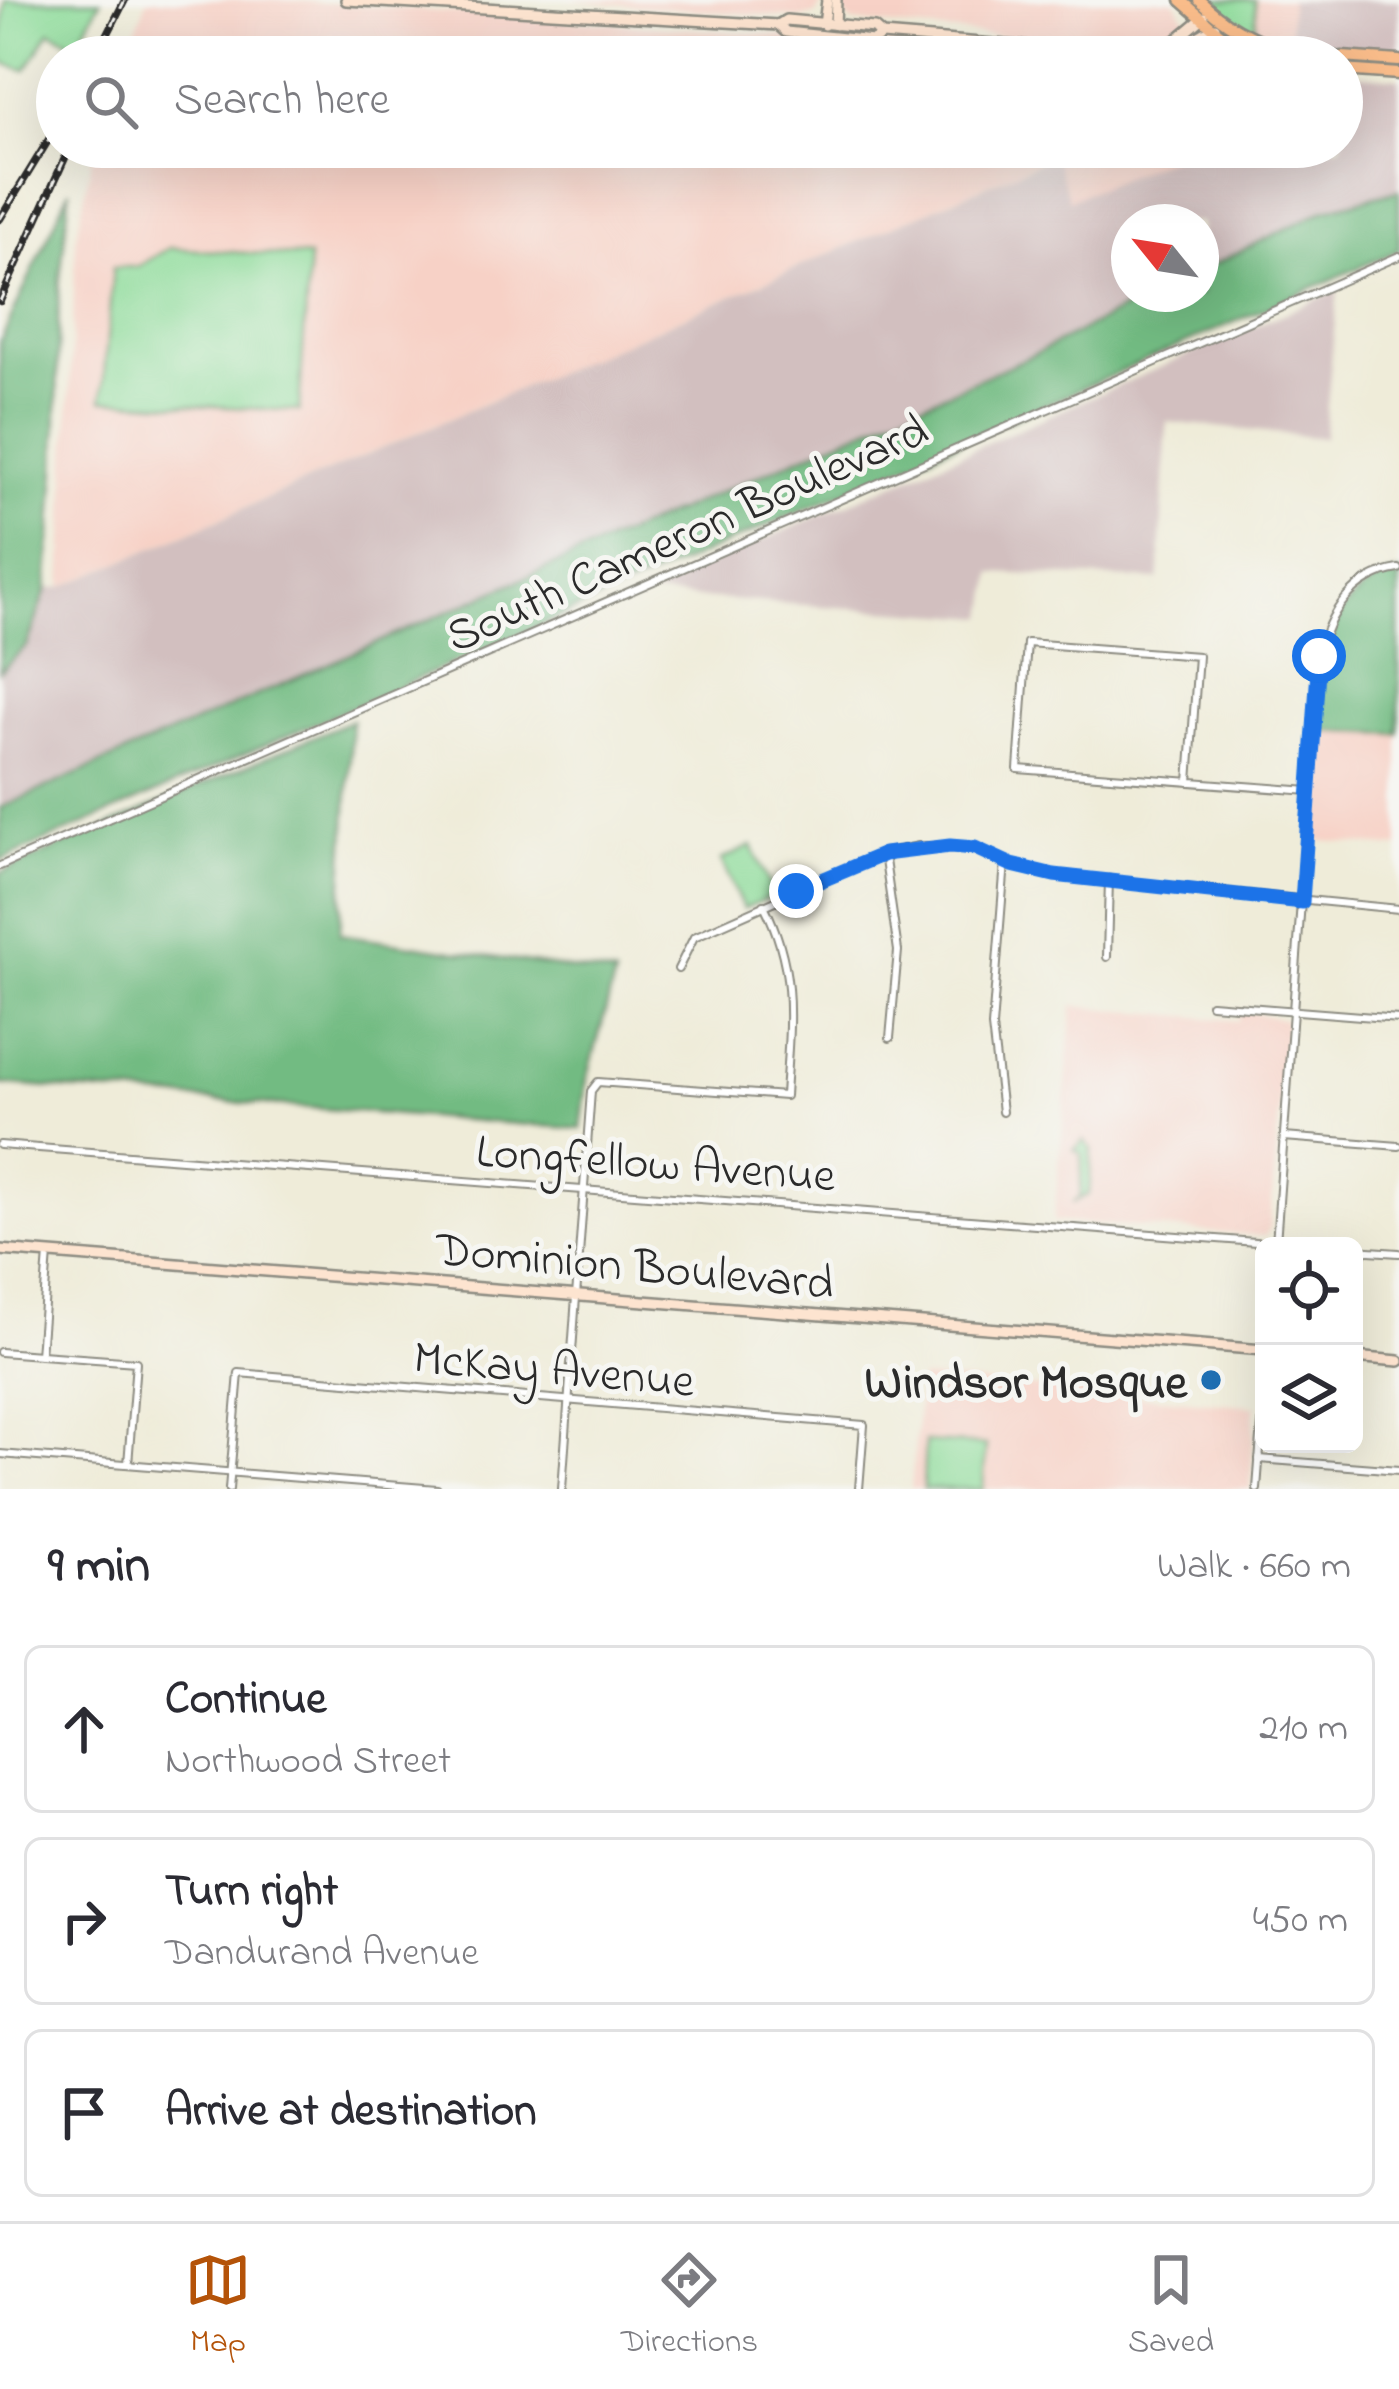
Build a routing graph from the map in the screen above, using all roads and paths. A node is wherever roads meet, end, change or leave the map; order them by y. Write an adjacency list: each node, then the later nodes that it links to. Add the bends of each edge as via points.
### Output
1 (346, 0): 6 (street, via 431,8)
2 (826, 0): 9 (street)
3 (836, 0): 9 (street)
4 (1181, 0): 8 (main road)
5 (1199, 0): 7 (main road)
6 (440, 2): 11 (street)
7 (1211, 11): 8 (street); 10 (main road)
8 (1200, 21): 10 (main road); 15 (street)
9 (830, 23): 11 (street); 12 (street); 13 (street)
10 (1217, 25): 16 (street); 17 (main road); 18 (main road)
11 (778, 26): 13 (street)
12 (882, 35): 14 (street)
13 (828, 36)
14 (894, 36)
15 (1181, 36)
16 (1204, 36)
17 (1232, 36)
18 (1246, 36)
19 (1363, 59): 20 (main road)
20 (1399, 61)
21 (1363, 71): 22 (main road)
22 (1399, 74)
23 (1399, 256): 29 (street, South Cameron Boulevard)
24 (1399, 568): 26 (street, via 1346,596 1324,631)
25 (1189, 782): 25 (street, via 1198,656 1027,643 1018,769); 26 (street)
26 (1310, 791): 31 (street)
27 (884, 854): 28 (street, via 950,846); 32 (street); 39 (street, via 898,951)
28 (1005, 862): 30 (street); 40 (street, via 992,1027)
29 (0, 866)
30 (1108, 879): 31 (street); 34 (street)
31 (1302, 902): 33 (street); 37 (street)
32 (764, 905): 35 (street, via 694,937); 44 (street, via 786,950 791,994 784,1096 598,1082)
33 (1399, 909)
34 (1107, 957)
35 (678, 969)
36 (1211, 1004): 37 (street)
37 (1294, 1010): 38 (street); 41 (street)
38 (1399, 1018)
39 (890, 1038)
40 (1002, 1112)
41 (1284, 1137): 43 (street); 45 (street)
42 (0, 1145): 44 (street, Longfellow Avenue)
43 (1399, 1147)
44 (585, 1188): 46 (street, Longfellow Avenue); 51 (street)
45 (1277, 1237)
46 (1255, 1243)
47 (0, 1250): 50 (street, Dominion Boulevard)
48 (1363, 1251): 49 (street)
49 (1399, 1253)
50 (48, 1254): 51 (street, Dominion Boulevard); 54 (street)
51 (577, 1296): 52 (street, Dominion Boulevard); 57 (street)
52 (1255, 1349)
53 (0, 1352): 54 (street)
54 (40, 1355): 61 (street, via 136,1362)
55 (1363, 1358): 56 (street)
56 (1399, 1360)
57 (568, 1401): 63 (street, McKay Avenue, via 238,1373); 66 (street); 67 (street, McKay Avenue, via 864,1426)
58 (1259, 1453): 60 (street)
59 (0, 1454): 61 (street)
60 (1259, 1459): 62 (street); 68 (street)
61 (128, 1464): 63 (street)
62 (1399, 1470)
63 (231, 1472): 64 (street); 65 (street)
64 (230, 1489)
65 (437, 1489)
66 (562, 1489)
67 (859, 1489)
68 (1257, 1489)

